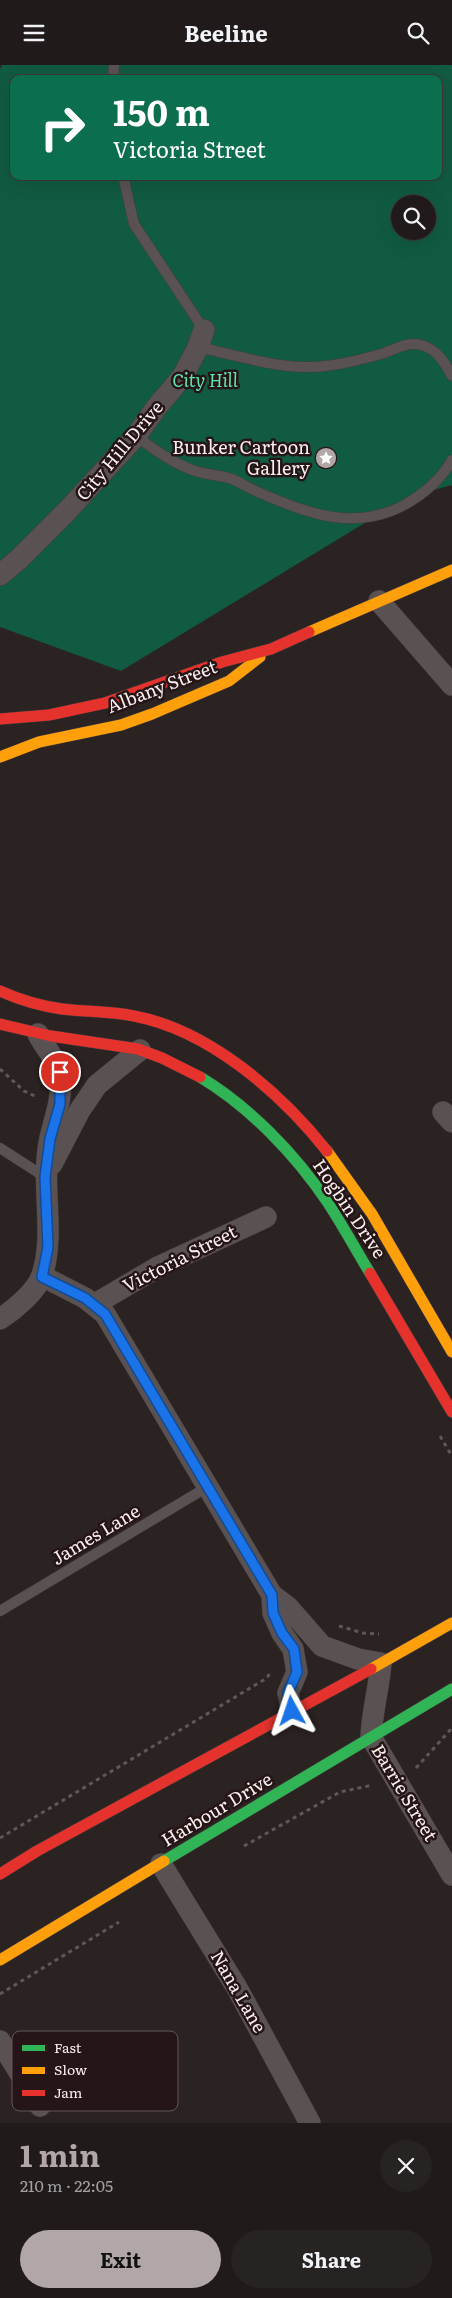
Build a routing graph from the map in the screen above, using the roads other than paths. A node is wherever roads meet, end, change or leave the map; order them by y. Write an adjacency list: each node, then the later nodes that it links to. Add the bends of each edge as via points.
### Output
1 (125, 180): 2 (lane, via 134,225)
2 (201, 338): 3 (lane, via 292,368 351,362 409,344 420,344 432,349); 4 (street, City Hill Drive, via 183,376)
3 (452, 376)
4 (136, 436): 5 (lane, via 175,464 232,479 315,514 351,520 373,518 401,507 426,492); 6 (street, City Hill Drive)
5 (452, 460)
6 (42, 535): 7 (street, City Hill Drive); 9 (street, City Hill Drive)
7 (0, 555)
8 (452, 570): 10 (street, Albany Street)
9 (0, 575)
10 (379, 601): 11 (street, Albany Street); 12 (street)
11 (271, 649): 13 (street, Albany Street, via 222,662 105,703 49,715); 14 (street, Albany Street, via 229,681 152,714 121,725 39,742)
12 (452, 685)
13 (0, 719)
14 (0, 757)
15 (0, 991): 25 (street, Hogbin Drive, via 30,1003 153,1021 192,1036 232,1060 289,1109 333,1159 360,1196)
16 (0, 1023): 17 (street, Hogbin Drive)
17 (38, 1035): 18 (street, Hogbin Drive); 20 (street, via 60,1072 61,1095)
18 (140, 1049): 20 (street, via 97,1085); 26 (street, Hogbin Drive, via 182,1066 216,1085 275,1137 328,1203)
19 (0, 1148): 20 (lane)
20 (45, 1177): 22 (street, via 48,1247)
21 (266, 1217): 23 (street, Victoria Street, via 158,1267)
22 (42, 1277): 23 (street); 24 (street)
23 (95, 1304): 27 (street, via 105,1314)
24 (0, 1319)
25 (452, 1352)
26 (452, 1412)
27 (209, 1486): 28 (street); 29 (lane, James Lane)
28 (272, 1595): 31 (street, via 288,1607 322,1646 358,1659); 33 (street, via 273,1613 294,1649 297,1672 288,1693)
29 (0, 1611)
30 (452, 1623): 31 (street)
31 (381, 1663): 33 (street); 34 (street)
32 (452, 1689): 34 (street, Harbour Drive)
33 (292, 1711): 36 (street)
34 (371, 1737): 35 (street, Harbour Drive); 37 (street, Barrie Street)
35 (160, 1864): 38 (street, Harbour Drive); 41 (street, Nana Lane, via 237,1988)
36 (0, 1874)
37 (452, 1875)
38 (0, 1960)
39 (0, 2041): 40 (street)
40 (12, 2060)
41 (310, 2123)

